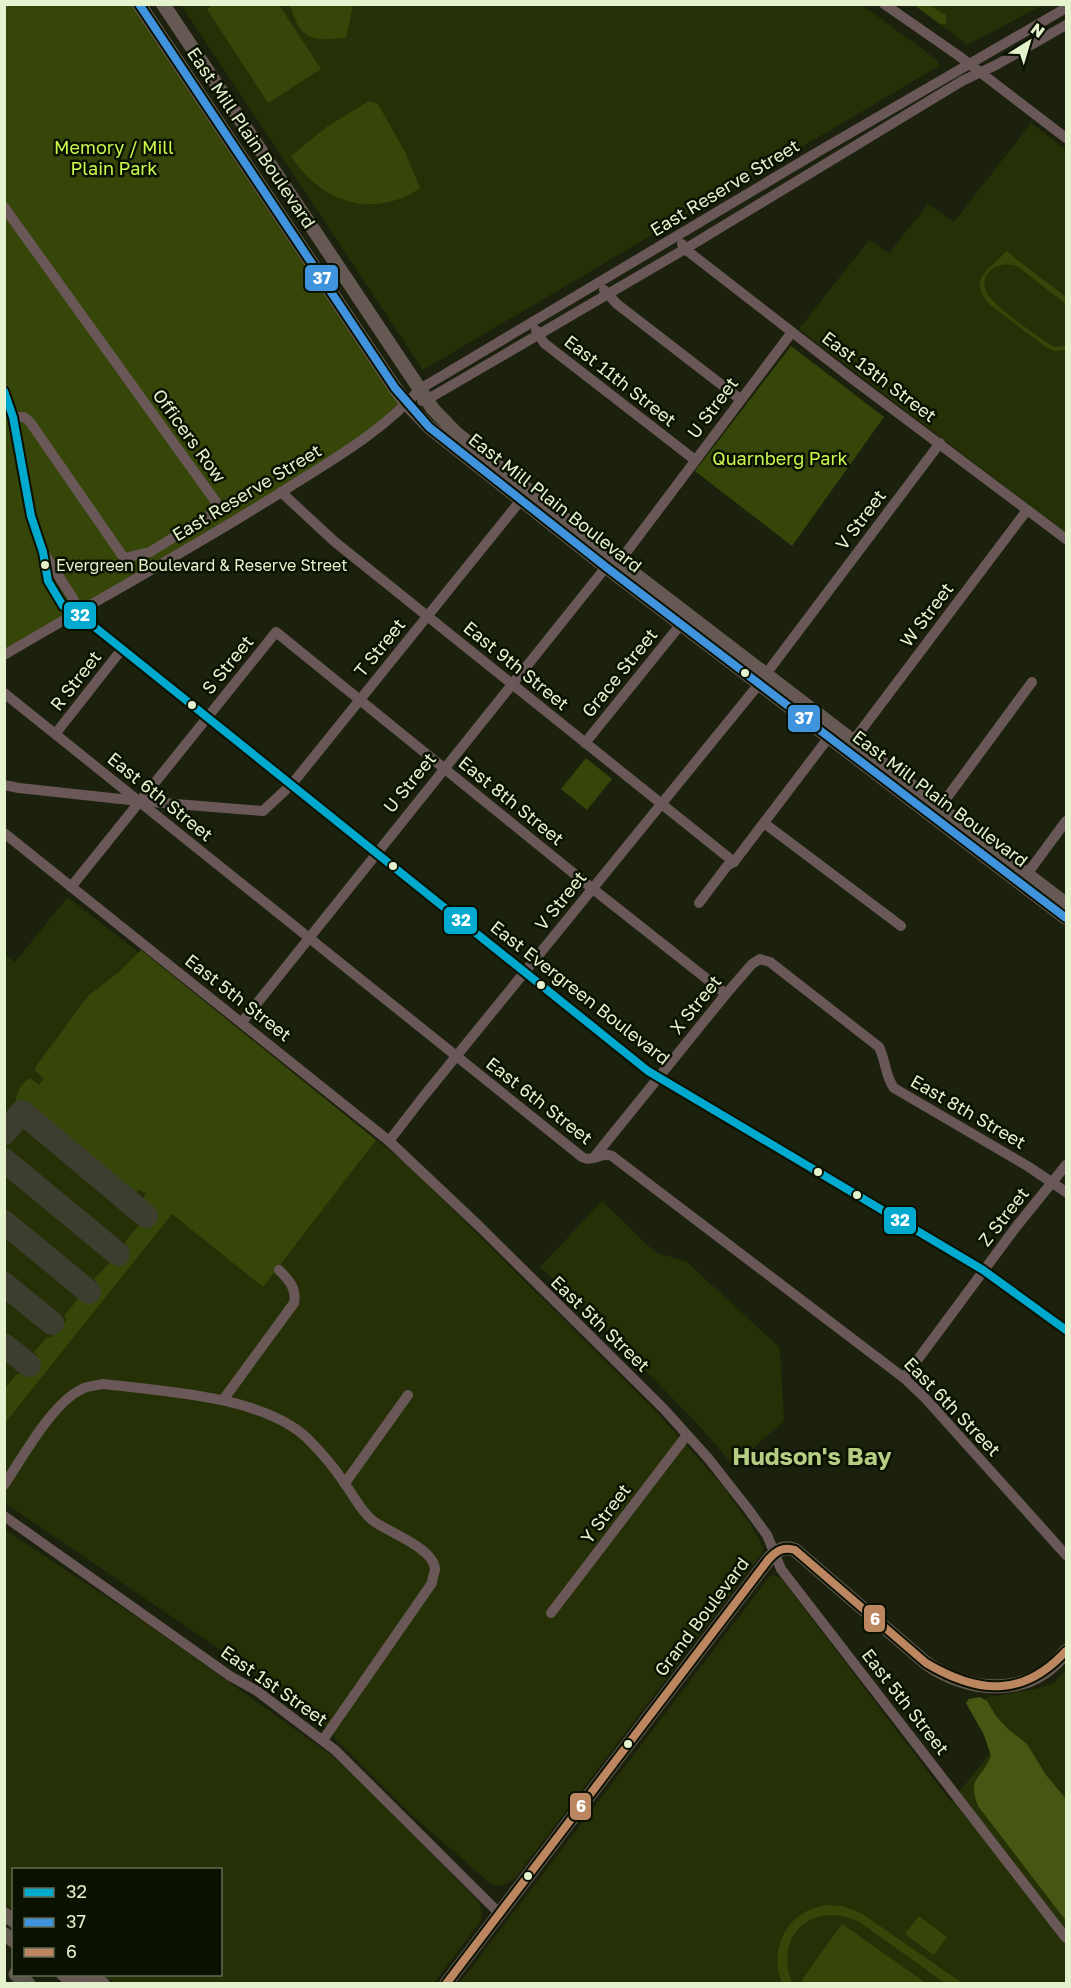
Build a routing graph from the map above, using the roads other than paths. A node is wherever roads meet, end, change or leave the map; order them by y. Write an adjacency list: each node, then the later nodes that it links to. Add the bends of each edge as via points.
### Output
1 (139, 4): 20 (main road, East Mill Plain Boulevard)
2 (163, 4): 18 (main road, East Mill Plain Boulevard)
3 (884, 4): 6 (street)
4 (1066, 8): 6 (street, East Reserve Street)
5 (1066, 25): 7 (street, East Reserve Street)
6 (969, 64): 7 (street); 10 (street, East Reserve Street)
7 (979, 72): 8 (street); 11 (street, East Reserve Street)
8 (1066, 138)
9 (4, 207): 21 (street, Officers Row, via 216,502 215,512 150,552 124,558 30,422)
10 (677, 236): 11 (street, East 13th Street); 12 (street, East Reserve Street)
11 (685, 249): 13 (street, East Reserve Street); 15 (street, East 13th Street)
12 (599, 282): 13 (street); 14 (street, East Reserve Street)
13 (607, 294): 16 (street, East Reserve Street); 19 (street)
14 (531, 322): 16 (street, East 11th Street); 18 (street, East Reserve Street)
15 (792, 332): 19 (street, U Street); 22 (street, East 13th Street)
16 (539, 334): 18 (street, East Reserve Street); 23 (street, East 11th Street, via 544,343)
17 (4, 389): 21 (street, East Evergreen Boulevard)
18 (423, 395): 20 (street, East Reserve Street); 28 (main road, East Mill Plain Boulevard, via 456,432)
19 (740, 399): 23 (street, U Street)
20 (407, 404): 24 (street, East Reserve Street, via 373,433); 25 (main road, East Mill Plain Boulevard, via 429,427)
21 (14, 417): 29 (street, East Evergreen Boulevard, via 48,581 63,606)
22 (940, 443): 26 (street, East 13th Street); 35 (street, V Street)
23 (695, 460): 28 (street, U Street)
24 (281, 492): 29 (street, East Reserve Street); 30 (street, East 9th Street, via 335,542)
25 (521, 500): 28 (main road, East Mill Plain Boulevard); 30 (street, T Street)
26 (1027, 510): 27 (street, East 13th Street); 43 (street, W Street)
27 (1066, 539)
28 (612, 565): 31 (main road, East Mill Plain Boulevard); 35 (main road, East Mill Plain Boulevard); 37 (street, U Street)
29 (76, 612): 33 (street, East Evergreen Boulevard); 34 (street, East Reserve Street)
30 (428, 616): 37 (street, East 9th Street); 39 (street, T Street)
31 (681, 624): 35 (main road, East Mill Plain Boulevard); 44 (street, Grace Street)
32 (276, 632): 39 (street, East 8th Street); 40 (street, S Street)
33 (122, 649): 40 (street, East Evergreen Boulevard); 41 (street, R Street)
34 (4, 655)
35 (762, 679): 42 (main road, East Mill Plain Boulevard); 43 (main road, East Mill Plain Boulevard); 49 (street, V Street)
36 (1032, 682): 50 (street)
37 (512, 684): 44 (street, East 9th Street); 45 (street, U Street)
38 (4, 693): 41 (street, East 6th Street)
39 (360, 701): 45 (street, East 8th Street); 46 (street, T Street)
40 (207, 717): 46 (street, East Evergreen Boulevard); 48 (street, S Street)
41 (56, 733): 48 (street, East 6th Street)
42 (829, 737): 52 (street); 61 (main road, East Mill Plain Boulevard)
43 (853, 741): 50 (main road, East Mill Plain Boulevard)
44 (585, 743): 49 (street, East 9th Street)
45 (444, 769): 54 (street, U Street); 58 (street, East 8th Street)
46 (292, 784): 48 (street, T Street, via 260,812); 54 (street, East Evergreen Boulevard)
47 (4, 785): 48 (street)
48 (139, 801): 57 (street, S Street); 63 (street, East 6th Street)
49 (661, 802): 55 (street, East 9th Street); 58 (street, V Street)
50 (940, 807): 56 (main road, East Mill Plain Boulevard)
51 (1066, 821): 56 (street)
52 (764, 823): 55 (street); 62 (street)
53 (6, 837): 57 (street, East 5th Street)
54 (376, 852): 63 (street, U Street); 65 (street, East Evergreen Boulevard)
55 (734, 862): 59 (street)
56 (1027, 874): 60 (main road, East Mill Plain Boulevard)
57 (71, 887): 67 (street, East 5th Street)
58 (593, 889): 65 (street, V Street); 66 (street, East 8th Street)
59 (699, 903)
60 (1066, 904)
61 (1066, 918)
62 (901, 926)
63 (308, 938): 67 (street, U Street); 68 (street, East 6th Street)
64 (760, 959): 66 (street, X Street); 73 (street, East 8th Street, via 770,962 879,1047 894,1088)
65 (525, 971): 68 (street, V Street); 69 (street, East Evergreen Boulevard)
66 (726, 994): 69 (street, X Street)
67 (242, 1022): 70 (street, East 5th Street)
68 (456, 1056): 70 (street, V Street); 71 (street, East 6th Street, via 582,1157)
69 (658, 1076): 71 (street, X Street); 76 (street, East Evergreen Boulevard)
70 (390, 1141): 81 (street, East 5th Street)
71 (593, 1159): 78 (street, East 6th Street, via 604,1154 612,1156)
72 (1066, 1165): 73 (street, Z Street)
73 (1053, 1182): 74 (street, East 8th Street); 76 (street, Z Street)
74 (1066, 1192)
75 (279, 1270): 80 (street, via 293,1288 294,1304)
76 (983, 1270): 77 (street, East Evergreen Boulevard); 78 (street, Z Street)
77 (1066, 1328)
78 (904, 1377): 86 (street, East 6th Street)
79 (408, 1395): 82 (street)
80 (223, 1401): 82 (street, via 259,1410 288,1424 307,1438); 83 (street, via 103,1384 83,1388 52,1414)
81 (687, 1435): 85 (street, East 5th Street, via 748,1509); 87 (street, Y Street)
82 (345, 1483): 89 (street, via 372,1521 427,1554 435,1569 432,1583)
83 (4, 1485)
84 (4, 1516): 89 (street, East 1st Street)
85 (775, 1553): 88 (main road, Grand Boulevard, via 788,1547 795,1550 926,1662 961,1681 992,1686 1023,1682 1045,1671); 90 (main road, Grand Boulevard); 91 (street, East 5th Street, via 781,1569)
86 (1066, 1555)
87 (550, 1613)
88 (1066, 1651)
89 (323, 1740): 90 (street, East 1st Street)
90 (499, 1913): 92 (main road, Grand Boulevard)
91 (1066, 1938)
92 (446, 1983)

